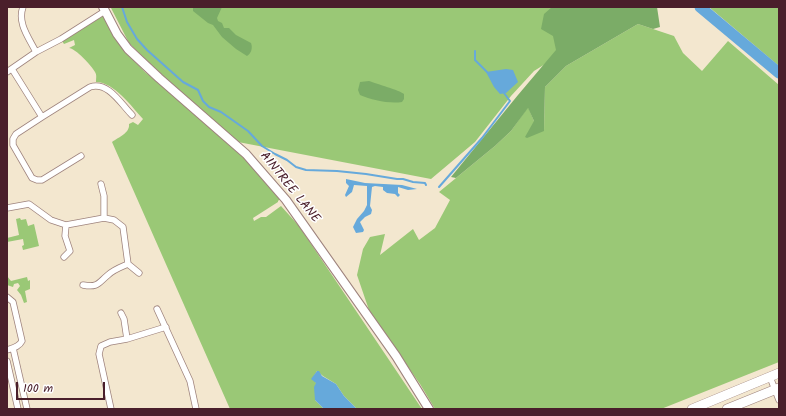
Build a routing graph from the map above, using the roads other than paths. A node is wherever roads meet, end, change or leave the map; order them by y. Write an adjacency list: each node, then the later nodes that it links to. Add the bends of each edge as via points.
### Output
1 (23, 7): 3 (street, via 20,15 24,29)
2 (104, 9): 3 (street, via 61,39); 33 (main road, AINTREE LANE, via 128,49 246,154 286,200 396,356)
3 (36, 52): 4 (street)
4 (10, 71): 6 (street)
5 (132, 115): 6 (street, via 108,90 98,85 90,87)
6 (42, 117): 7 (street, via 16,134 13,139 13,146 32,178 42,180)
7 (81, 156)
8 (101, 184): 10 (street)
9 (7, 208): 11 (street, via 29,204 51,220)
10 (104, 218): 11 (street); 13 (street, via 114,220 123,227)
11 (66, 225): 12 (street, via 65,236 70,251)
12 (64, 257)
13 (128, 264): 14 (street); 15 (street, via 108,274 100,284)
14 (139, 273)
15 (83, 285)
16 (7, 297): 21 (street, via 13,302 21,336 20,344)
17 (157, 309): 19 (street)
18 (121, 313): 20 (street)
19 (166, 327): 20 (street); 32 (street, via 190,381)
20 (126, 339): 31 (street, via 101,346 99,354)
21 (10, 349): 26 (street)
22 (7, 361): 27 (street)
23 (779, 373): 24 (main road)
24 (770, 377): 25 (street); 34 (main road)
25 (777, 389): 28 (street); 35 (main road)
26 (23, 391): 27 (street); 30 (street)
27 (14, 393): 29 (street)
28 (779, 400)
29 (18, 409)
30 (27, 409)
31 (111, 409)
32 (196, 409)
33 (429, 409)
34 (692, 409)
35 (727, 409)

